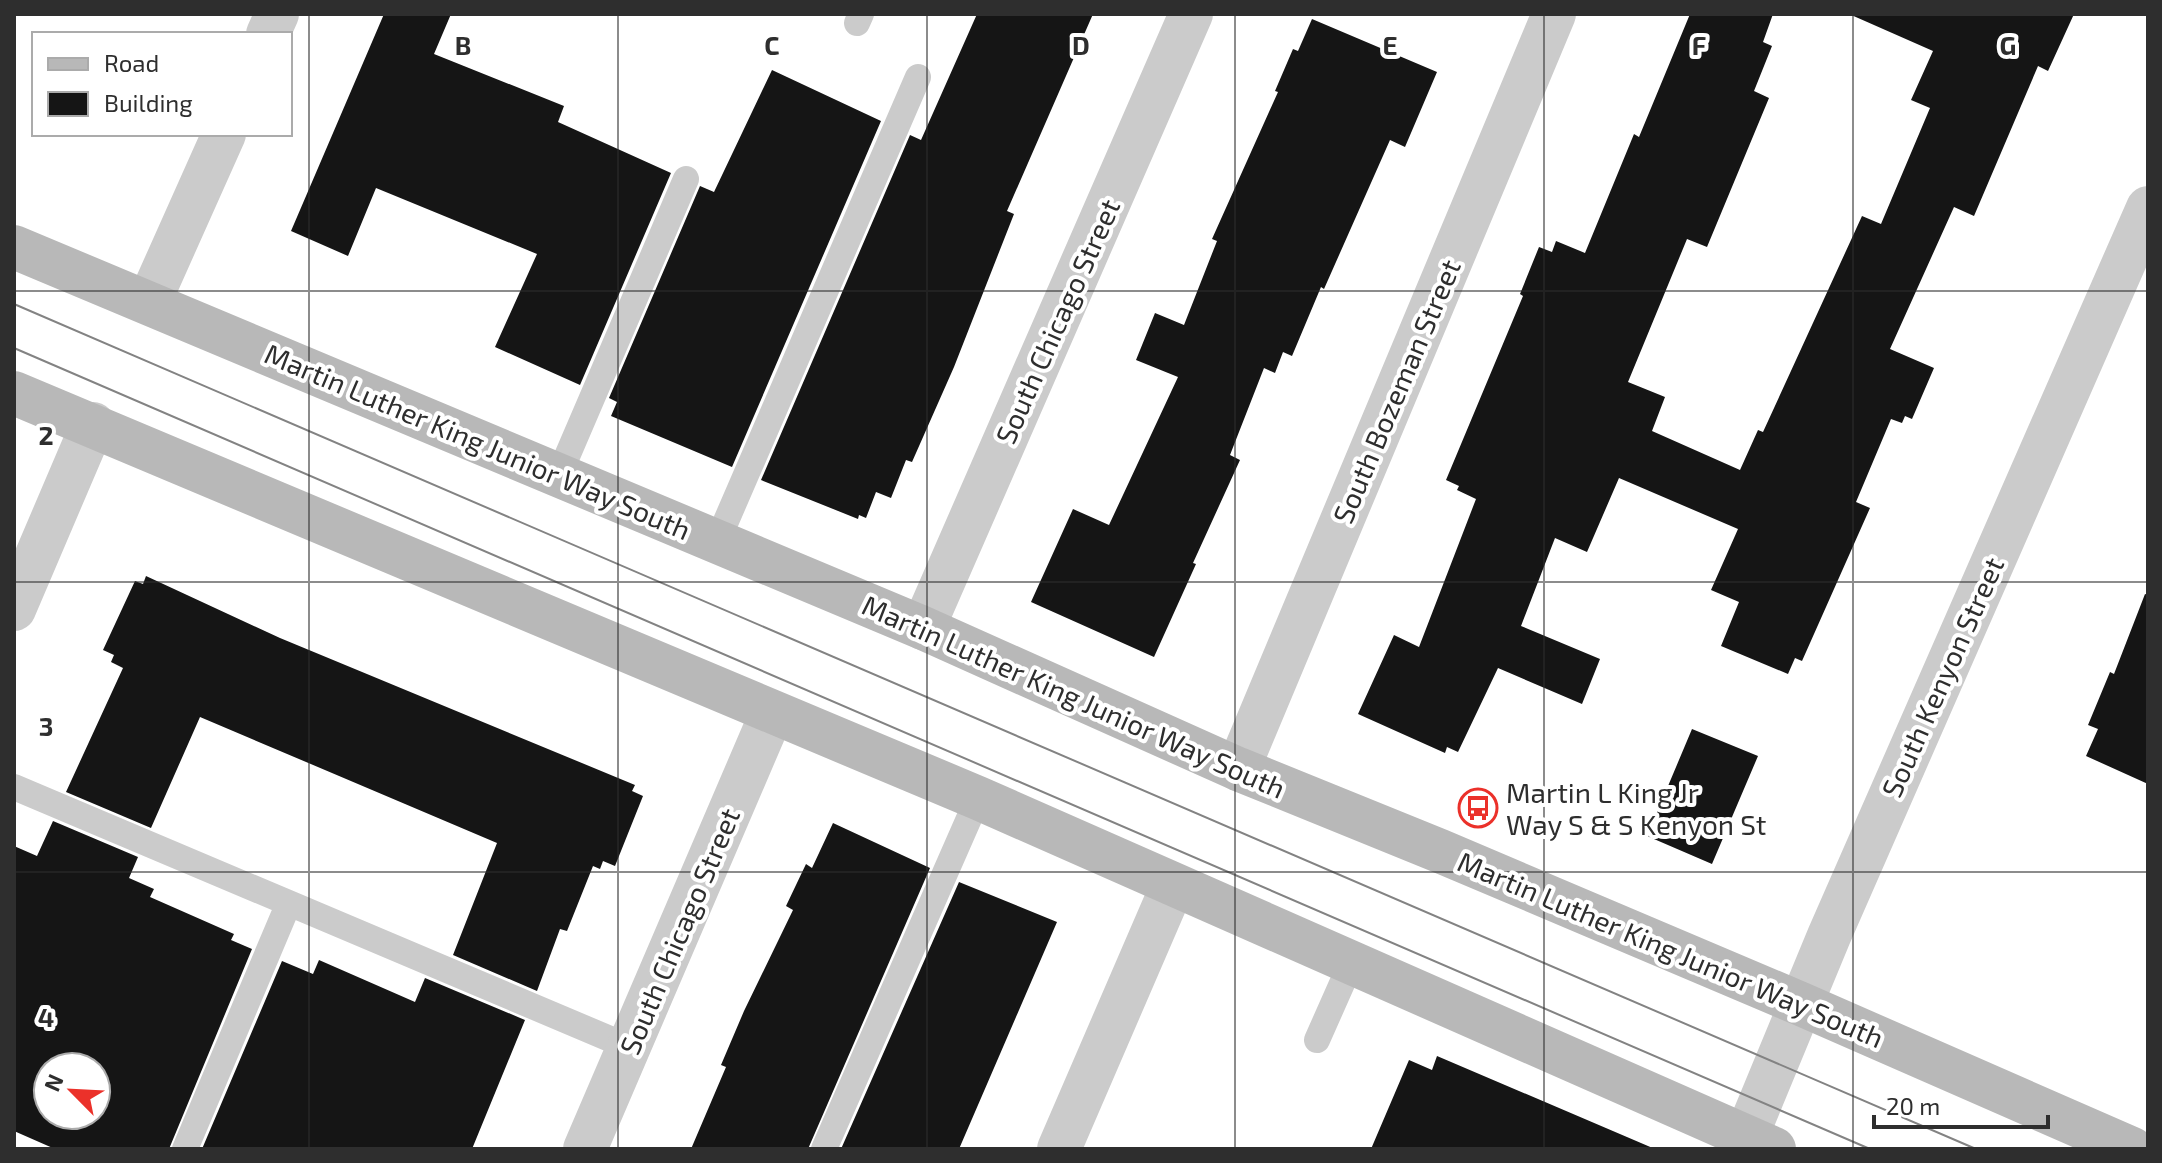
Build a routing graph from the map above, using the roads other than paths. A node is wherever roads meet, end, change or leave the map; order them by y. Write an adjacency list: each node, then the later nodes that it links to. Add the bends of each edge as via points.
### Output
1 (1191, 14): 14 (street, South Chicago Street)
2 (1554, 14): 16 (street, South Bozeman Street)
3 (918, 77): 12 (lane)
4 (223, 136): 8 (street)
5 (686, 179): 11 (lane)
6 (2148, 208): 22 (street, South Kenyon Street)
7 (14, 247): 8 (main road, Martin Luther King Junior Way South)
8 (149, 302): 11 (main road, Martin Luther King Junior Way South)
9 (14, 393): 10 (main road)
10 (93, 424): 13 (street); 15 (main road)
11 (559, 475): 12 (main road, Martin Luther King Junior Way South)
12 (717, 542): 14 (main road, Martin Luther King Junior Way South)
13 (14, 609)
14 (923, 628): 16 (main road, Martin Luther King Junior Way South)
15 (772, 713): 18 (main road); 24 (street, South Chicago Street)
16 (1238, 769): 22 (main road, Martin Luther King Junior Way South)
17 (14, 787): 20 (lane)
18 (978, 798): 19 (main road); 28 (lane)
19 (1173, 885): 21 (main road); 29 (street)
20 (288, 905): 24 (lane); 26 (lane)
21 (1352, 961): 23 (lane); 25 (main road)
22 (1801, 1004): 25 (street, South Kenyon Street); 30 (main road, Martin Luther King Junior Way South)
23 (1317, 1040)
24 (629, 1047): 27 (street, South Chicago Street)
25 (1753, 1145)
26 (185, 1149)
27 (585, 1149)
28 (824, 1149)
29 (1059, 1149)
30 (2132, 1149)

